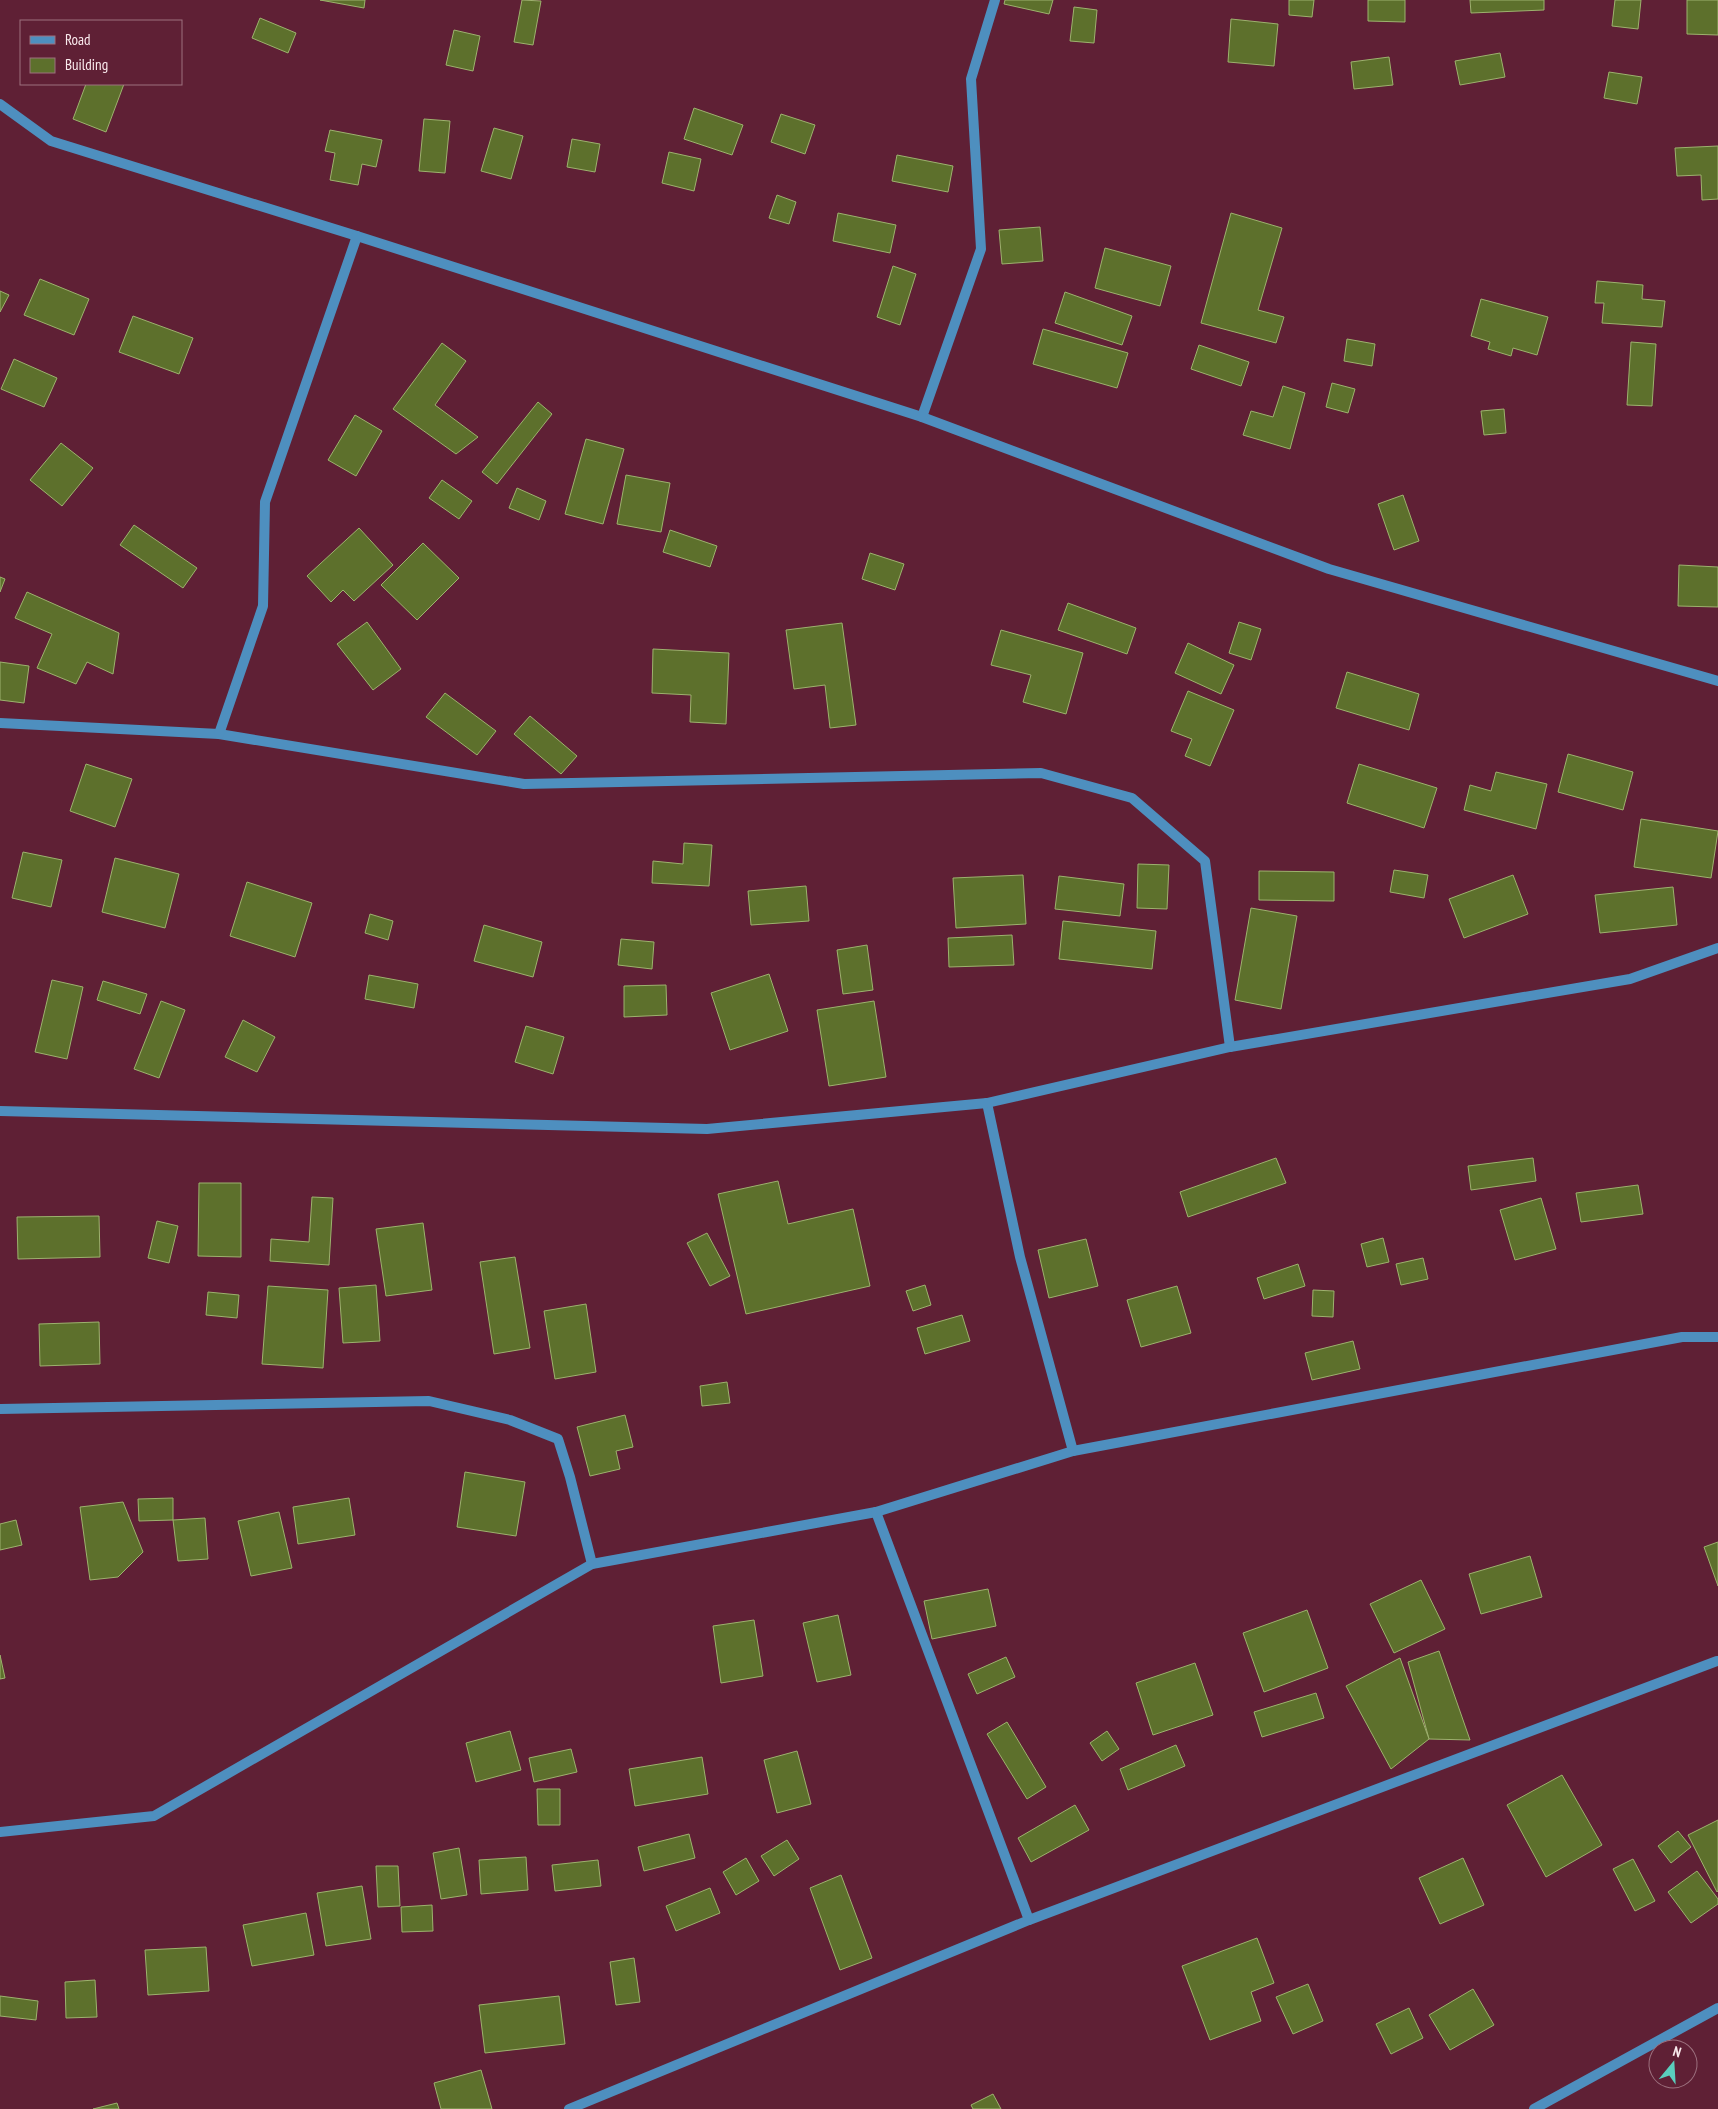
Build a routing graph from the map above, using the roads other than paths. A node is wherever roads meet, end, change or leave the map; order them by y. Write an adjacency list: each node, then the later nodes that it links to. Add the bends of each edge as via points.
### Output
1 (995, 0): 4 (street, via 971,79 981,249)
2 (0, 104): 3 (street, via 51,141)
3 (357, 236): 4 (street); 7 (street, via 265,502 263,606)
4 (922, 416): 5 (street, via 1329,569)
5 (1718, 681)
6 (0, 723): 7 (street)
7 (219, 734): 9 (street, via 524,784 1041,773 1132,798 1205,861)
8 (1718, 948): 9 (street, via 1630,979)
9 (1230, 1047): 10 (street)
10 (987, 1103): 11 (street, via 707,1129); 14 (street, via 1020,1257)
11 (0, 1112)
12 (1718, 1337): 14 (street, via 1682,1337)
13 (0, 1409): 16 (street, via 429,1401 510,1420 558,1439)
14 (1072, 1451): 15 (street)
15 (876, 1512): 16 (street); 19 (street)
16 (592, 1564): 18 (street, via 154,1816)
17 (1717, 1661): 19 (street)
18 (0, 1832)
19 (1029, 1920): 21 (street)
20 (1718, 2008): 22 (street)
21 (569, 2109)
22 (1534, 2109)

